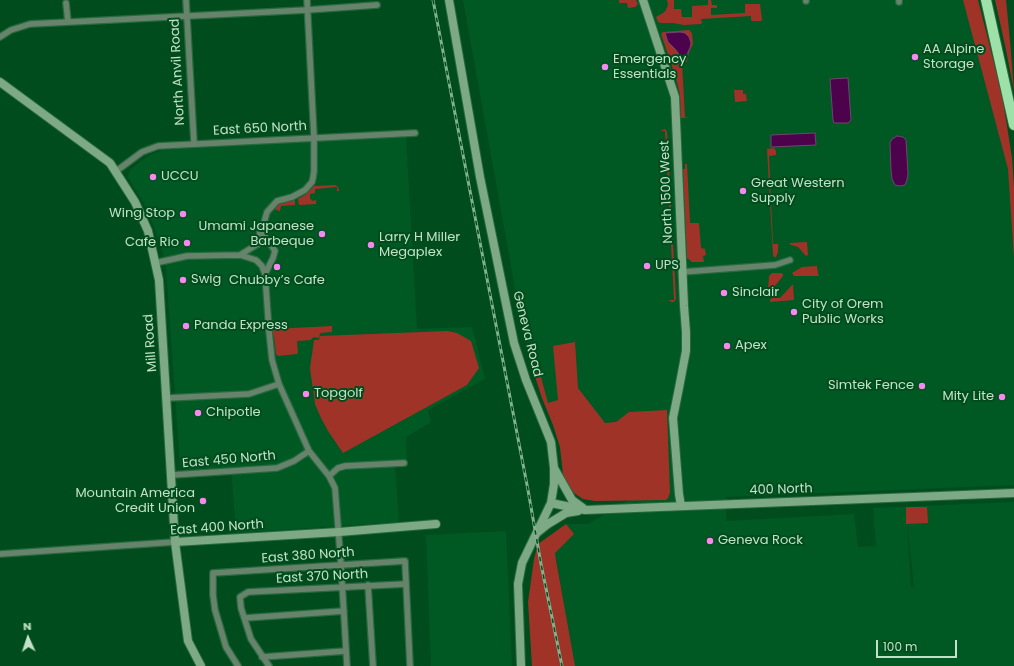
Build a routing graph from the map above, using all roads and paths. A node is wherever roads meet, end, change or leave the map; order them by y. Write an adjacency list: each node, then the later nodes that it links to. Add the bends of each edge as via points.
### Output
1 (186, 0): 9 (street, North Anvil Road)
2 (307, 0): 8 (street)
3 (449, 0): 32 (main road, Geneva Road, via 480,177 514,343 551,442)
4 (643, 0): 26 (main road, North 1500 West, via 675,97)
5 (986, 0): 13 (highway)
6 (66, 3): 10 (street)
7 (377, 5): 8 (street)
8 (307, 10): 9 (street); 15 (street)
9 (186, 16): 10 (street); 16 (street, North Anvil Road)
10 (68, 22): 11 (street, via 30,24 11,30)
11 (0, 37)
12 (0, 82): 17 (main road, Mill Road, via 110,164)
13 (1014, 125)
14 (414, 133): 15 (street, East 650 North)
15 (314, 137): 16 (street, East 650 North); 18 (street, via 312,182 297,196 277,201 267,212)
16 (194, 143): 17 (street, East 650 North, via 158,146 142,152)
17 (115, 172): 25 (main road, Mill Road, via 135,202 148,231)
18 (262, 230): 19 (street); 20 (street)
19 (268, 243): 20 (street); 22 (street, via 275,251)
20 (256, 245): 21 (street); 24 (street, via 253,253)
21 (240, 254): 24 (street); 25 (street, via 187,256)
22 (274, 258): 24 (street, via 265,264); 27 (street)
23 (790, 260): 26 (street, via 775,265)
24 (257, 261): 27 (street)
25 (155, 263): 29 (main road, Mill Road, via 159,280)
26 (682, 272): 37 (main road, North 1500 West, via 686,351 673,418)
27 (265, 274): 28 (street, via 272,360)
28 (279, 384): 29 (street, via 249,394); 30 (street)
29 (167, 398): 33 (main road, Mill Road)
30 (309, 451): 33 (street, East 450 North, via 277,468); 34 (street)
31 (404, 463): 34 (street, via 345,466 338,468)
32 (554, 468): 36 (main road, Geneva Road); 38 (main road, via 572,500)
33 (172, 475): 42 (main road, Mill Road)
34 (329, 476): 40 (street, via 335,488)
35 (1014, 493): 37 (main road, 400 North)
36 (551, 503): 38 (main road, 400 North); 41 (main road, Geneva Road)
37 (681, 506): 38 (main road, 400 North)
38 (585, 510): 41 (main road, via 566,513)
39 (436, 524): 40 (main road, East 400 North)
40 (339, 532): 42 (main road, East 400 North); 44 (street)
41 (536, 534): 58 (main road, Geneva Road, via 522,563 518,584)
42 (175, 542): 43 (street, East 400 North); 52 (main road, Mill Road, via 188,641)
43 (0, 554)
44 (342, 565): 45 (street, East 380 North, via 405,561); 47 (street); 53 (street, East 380 North, via 213,573 215,610 226,647)
45 (406, 584): 46 (street, East 370 North); 57 (street)
46 (368, 585): 47 (street, East 370 North); 56 (street)
47 (343, 586): 48 (street); 49 (street, East 370 North, via 248,592 240,597)
48 (344, 611): 49 (street); 50 (street)
49 (244, 618): 51 (street, via 251,640)
50 (346, 651): 51 (street); 55 (street)
51 (262, 657): 54 (street)
52 (201, 666)
53 (238, 666)
54 (269, 666)
55 (347, 666)
56 (373, 666)
57 (410, 666)
58 (521, 666)

